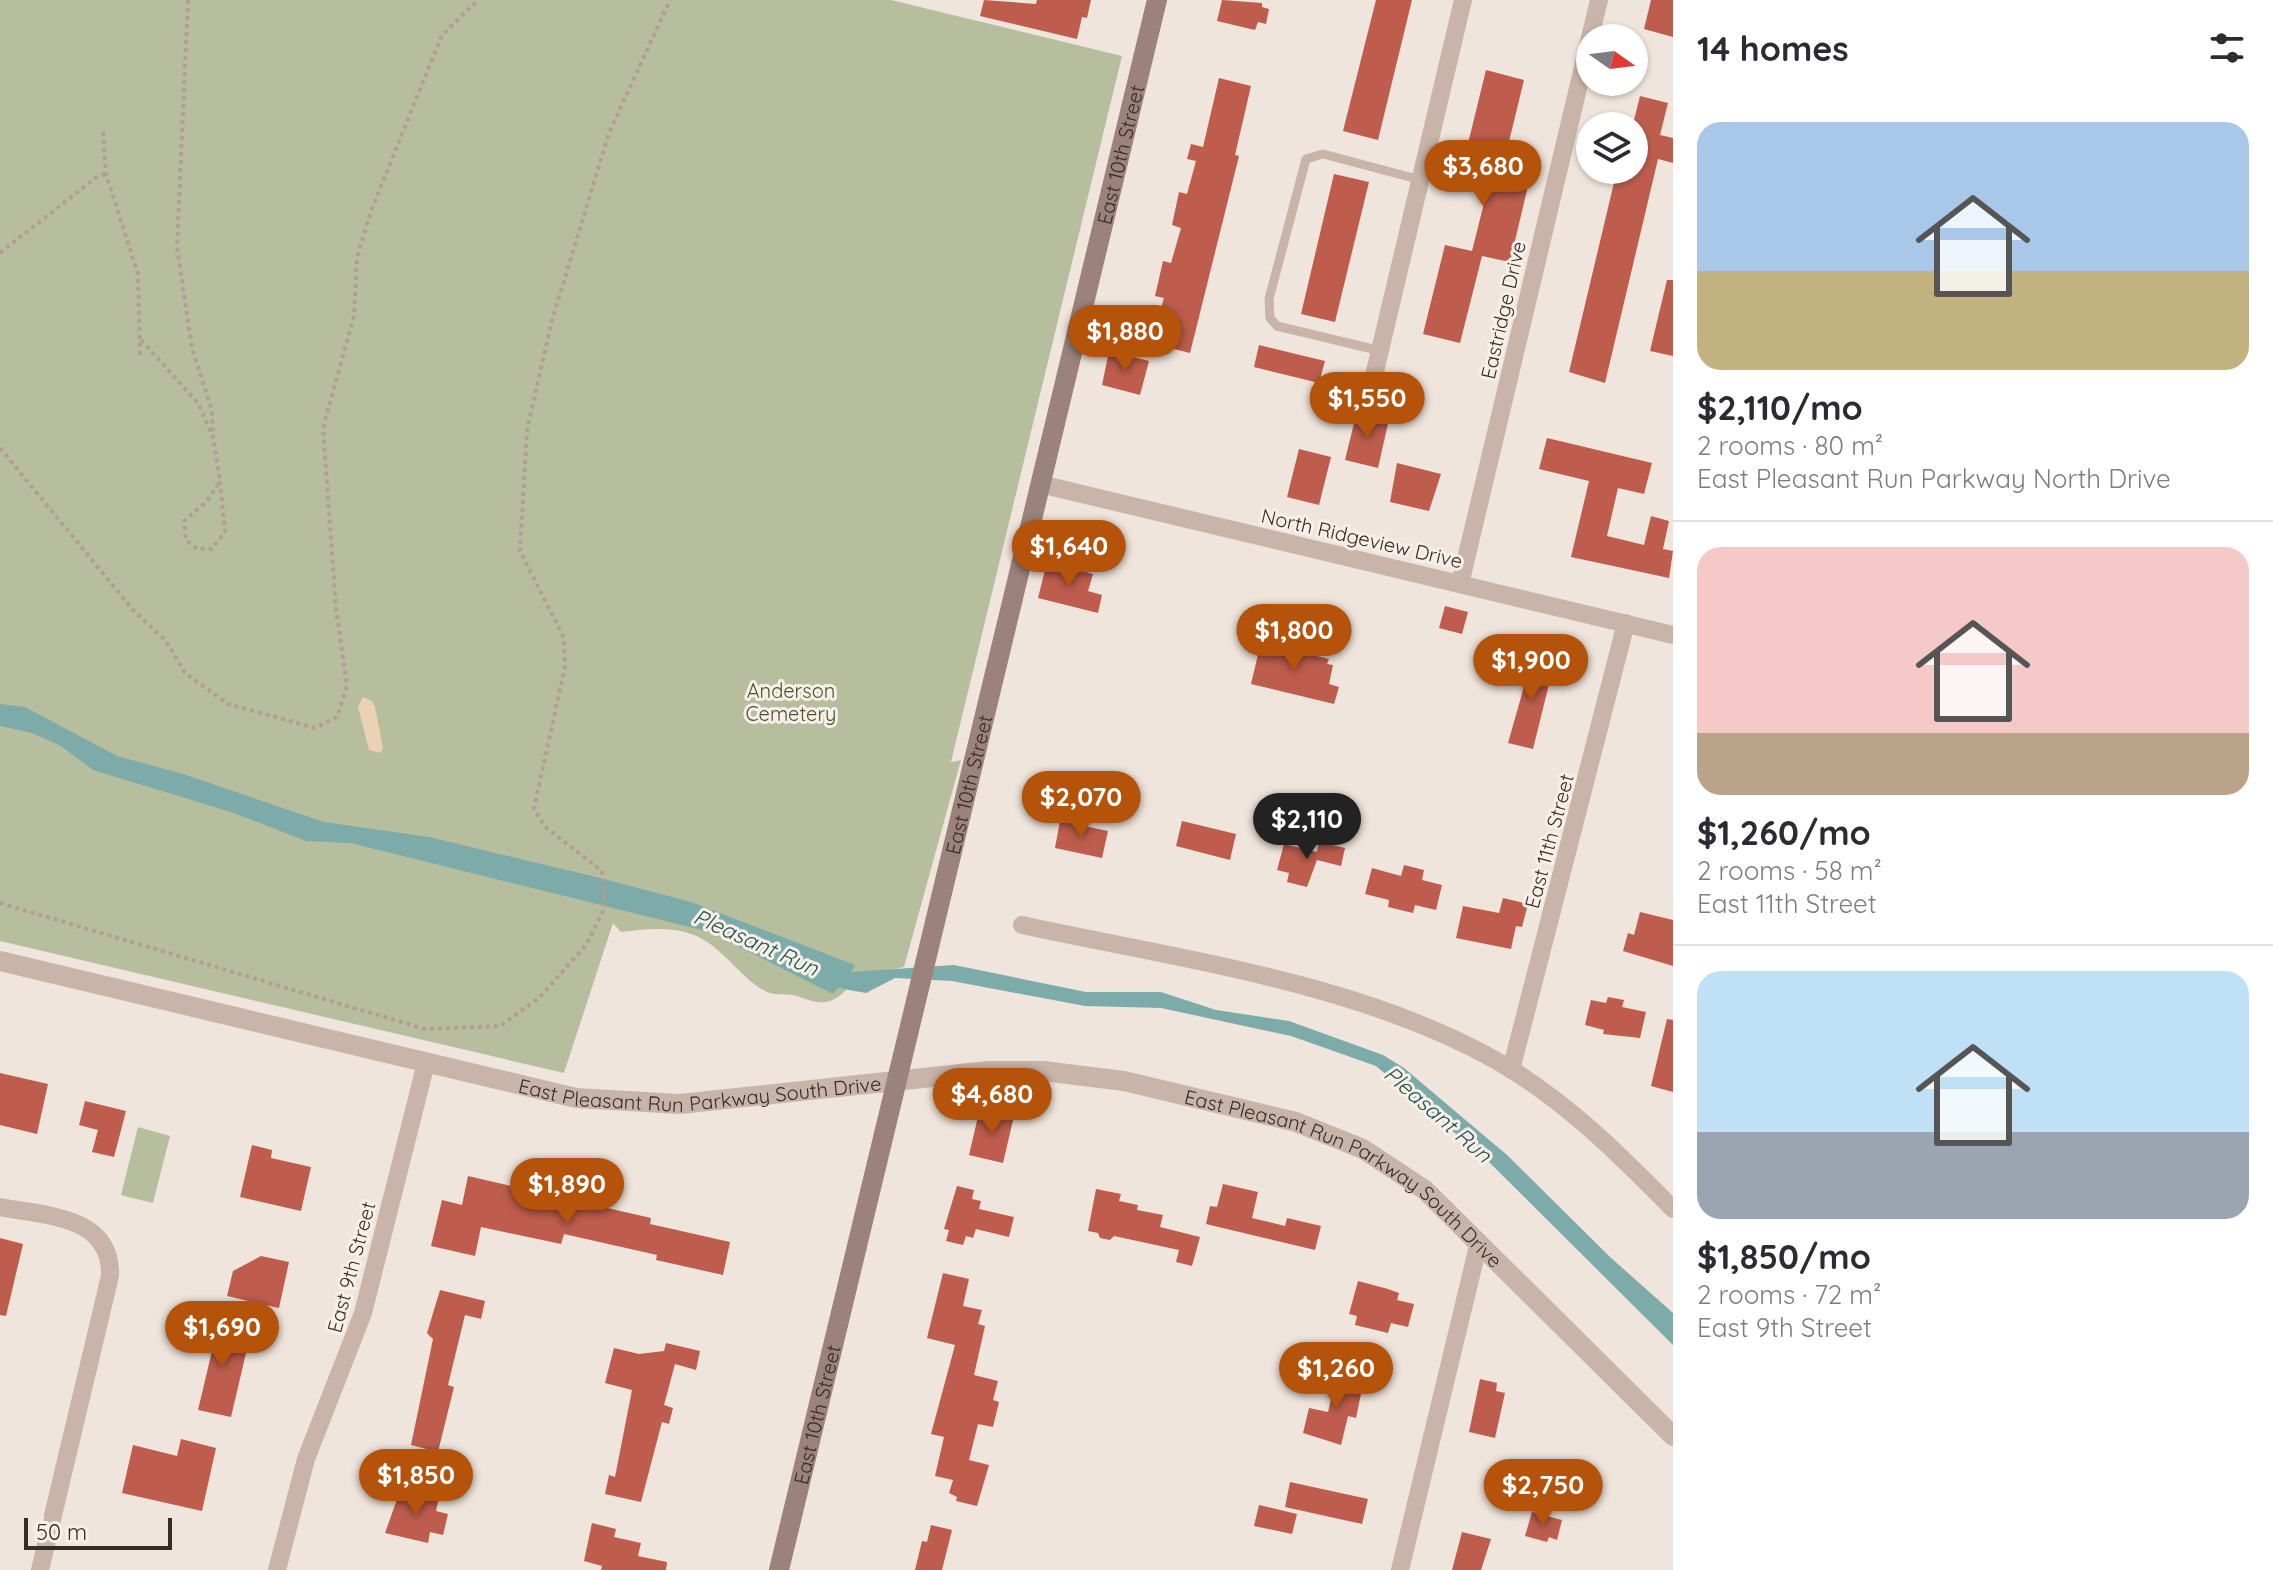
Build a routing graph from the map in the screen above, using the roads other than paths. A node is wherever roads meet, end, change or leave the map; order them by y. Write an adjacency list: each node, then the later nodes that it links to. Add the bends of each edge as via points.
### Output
1 (1157, 0): 7 (main road, East 10th Street)
2 (1463, 0): 4 (street)
3 (1599, 0): 8 (street, Eastridge Drive)
4 (1421, 180): 5 (street); 5 (lane, via 1323,154 1306,159 1269,299 1270,318 1277,326)
5 (1381, 351): 6 (street)
6 (1368, 401)
7 (1040, 484): 8 (street, North Ridgeview Drive); 15 (main road, East 10th Street)
8 (1460, 584): 9 (street, North Ridgeview Drive)
9 (1626, 623): 10 (street, North Ridgeview Drive); 14 (street, East 11th Street)
10 (1673, 635)
11 (1022, 925): 14 (street, via 1349,1000 1434,1032)
12 (0, 961): 13 (street, East Pleasant Run Parkway South Drive)
13 (426, 1063): 15 (street, East Pleasant Run Parkway South Drive, via 566,1096 641,1104); 21 (street, East 9th Street, via 363,1313 306,1459)
14 (1511, 1070): 17 (street, via 1589,1129)
15 (896, 1083): 18 (street, East Pleasant Run Parkway South Drive, via 988,1071 1070,1073 1296,1122 1387,1163 1425,1190); 22 (main road, East 10th Street)
16 (0, 1207): 20 (street, via 84,1225 101,1239 110,1260)
17 (1673, 1209)
18 (1479, 1242): 19 (street, East Pleasant Run Parkway South Drive); 23 (street)
19 (1673, 1436)
20 (40, 1570)
21 (277, 1570)
22 (779, 1570)
23 (1400, 1570)

